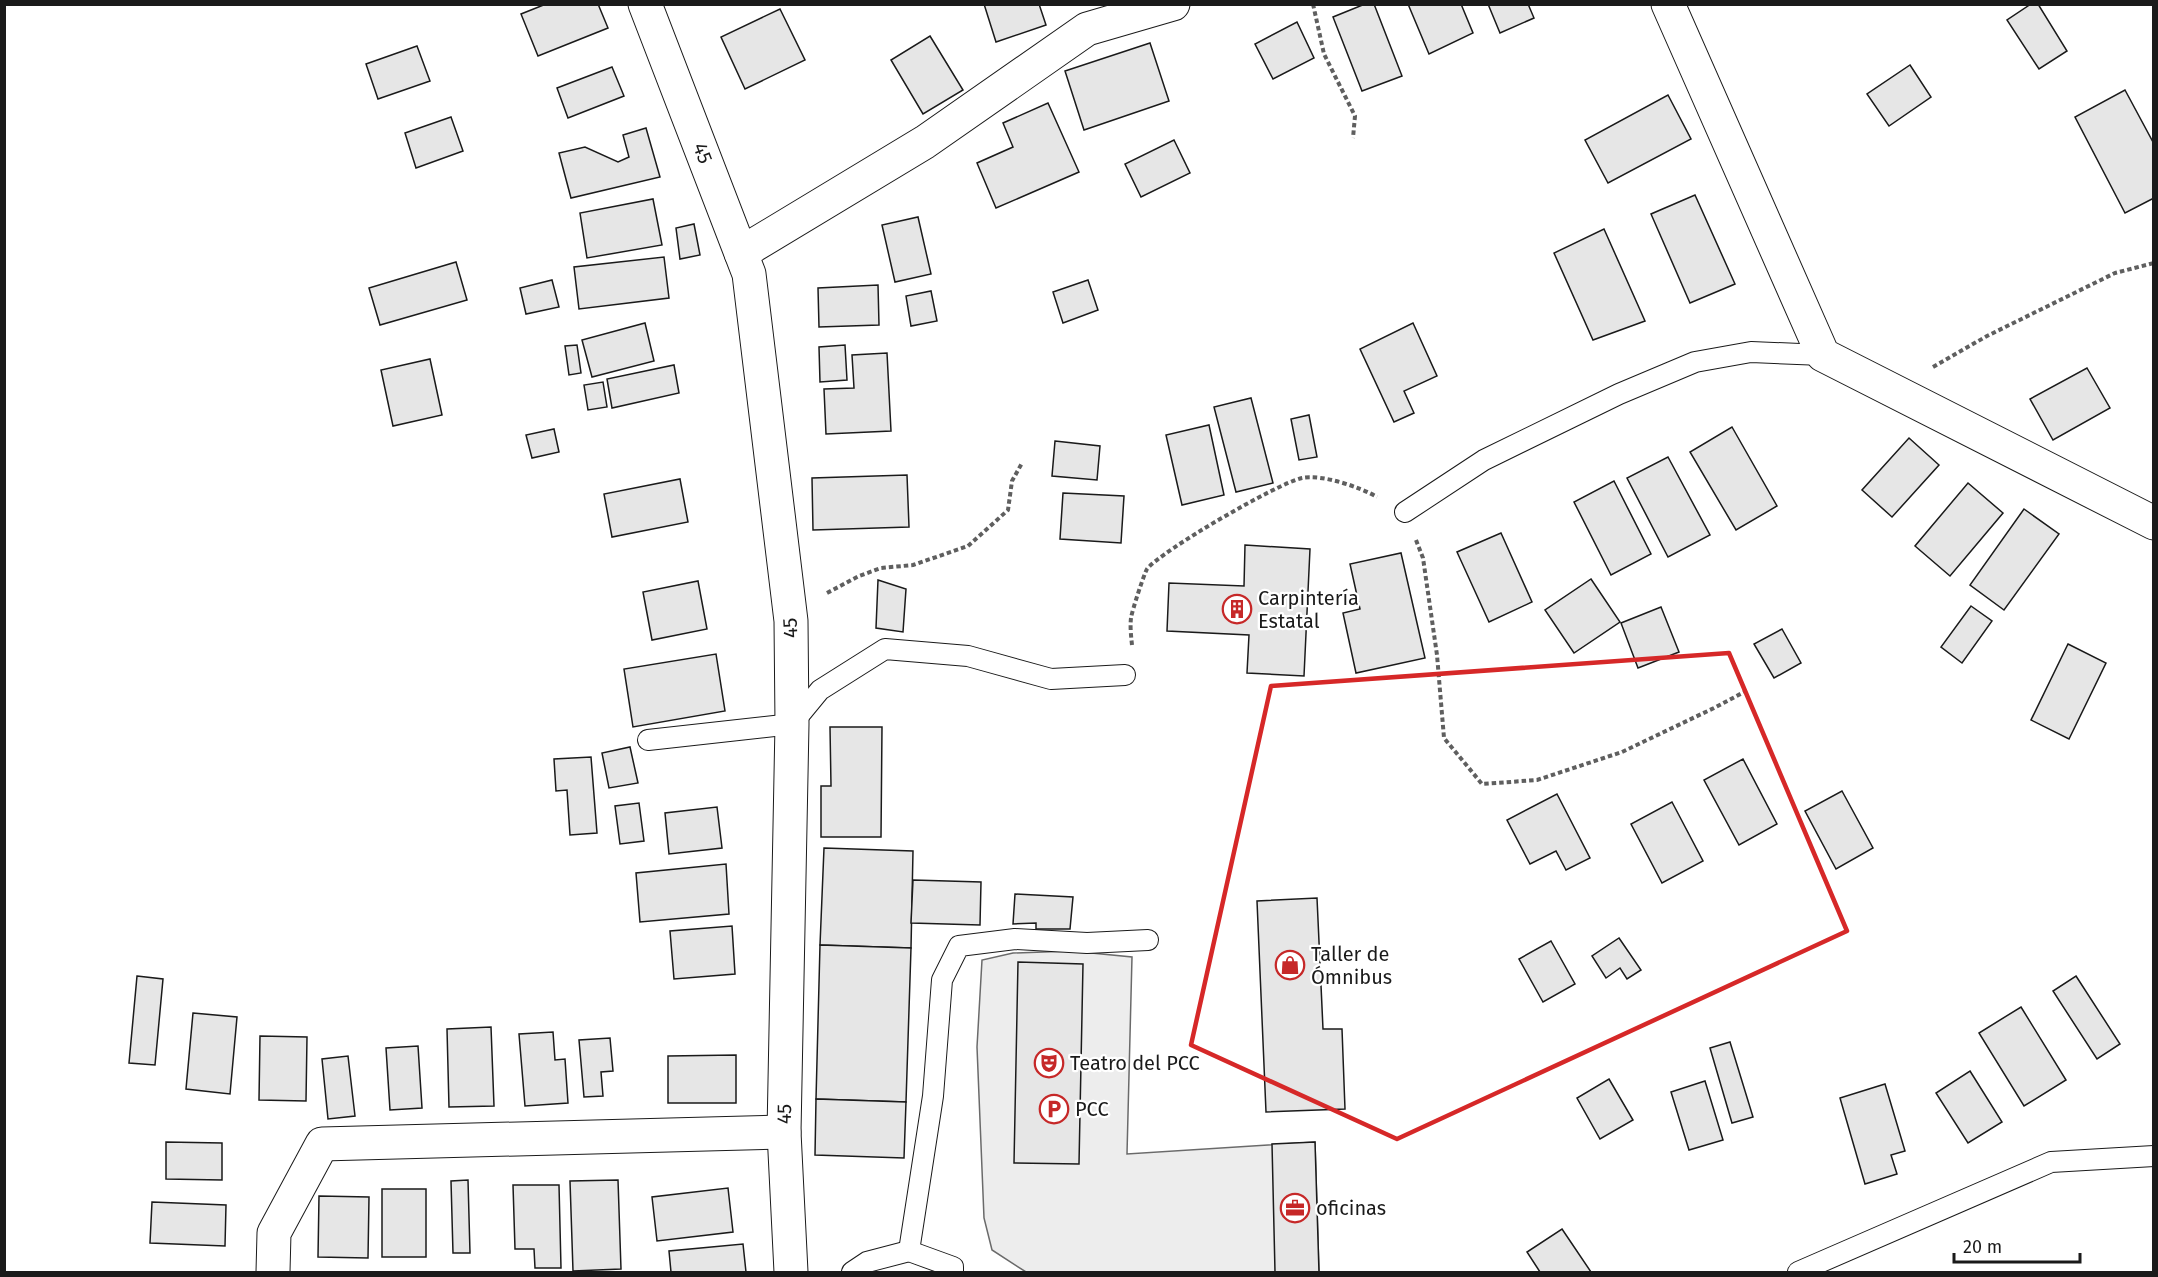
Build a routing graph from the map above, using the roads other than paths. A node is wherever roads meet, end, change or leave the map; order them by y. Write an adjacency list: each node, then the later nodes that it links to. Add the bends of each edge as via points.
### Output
1 (645, 4): 4 (street, 45)
2 (1173, 4): 4 (street, via 1087,29 925,142)
3 (1668, 4): 5 (street)
4 (741, 253): 9 (street, 45, via 749,274 791,621)
5 (1823, 355): 6 (lane, via 1751,352 1695,362 1484,460); 7 (street)
6 (1405, 512)
7 (2154, 523)
8 (1125, 675): 9 (lane, via 1051,679 968,656 885,649 820,690)
9 (792, 724): 10 (lane); 12 (street, 45)
10 (648, 740)
11 (1148, 940): 14 (lane, via 1087,943 1015,939 959,946 942,980 933,1096)
12 (784, 1132): 15 (street, via 322,1144 274,1233); 16 (street, 45)
13 (2154, 1156): 19 (lane, via 2051,1162)
14 (909, 1251): 17 (lane, via 867,1262); 18 (lane, via 953,1268)
15 (273, 1272)
16 (791, 1272)
17 (852, 1272)
18 (953, 1272)
19 (1798, 1272)

